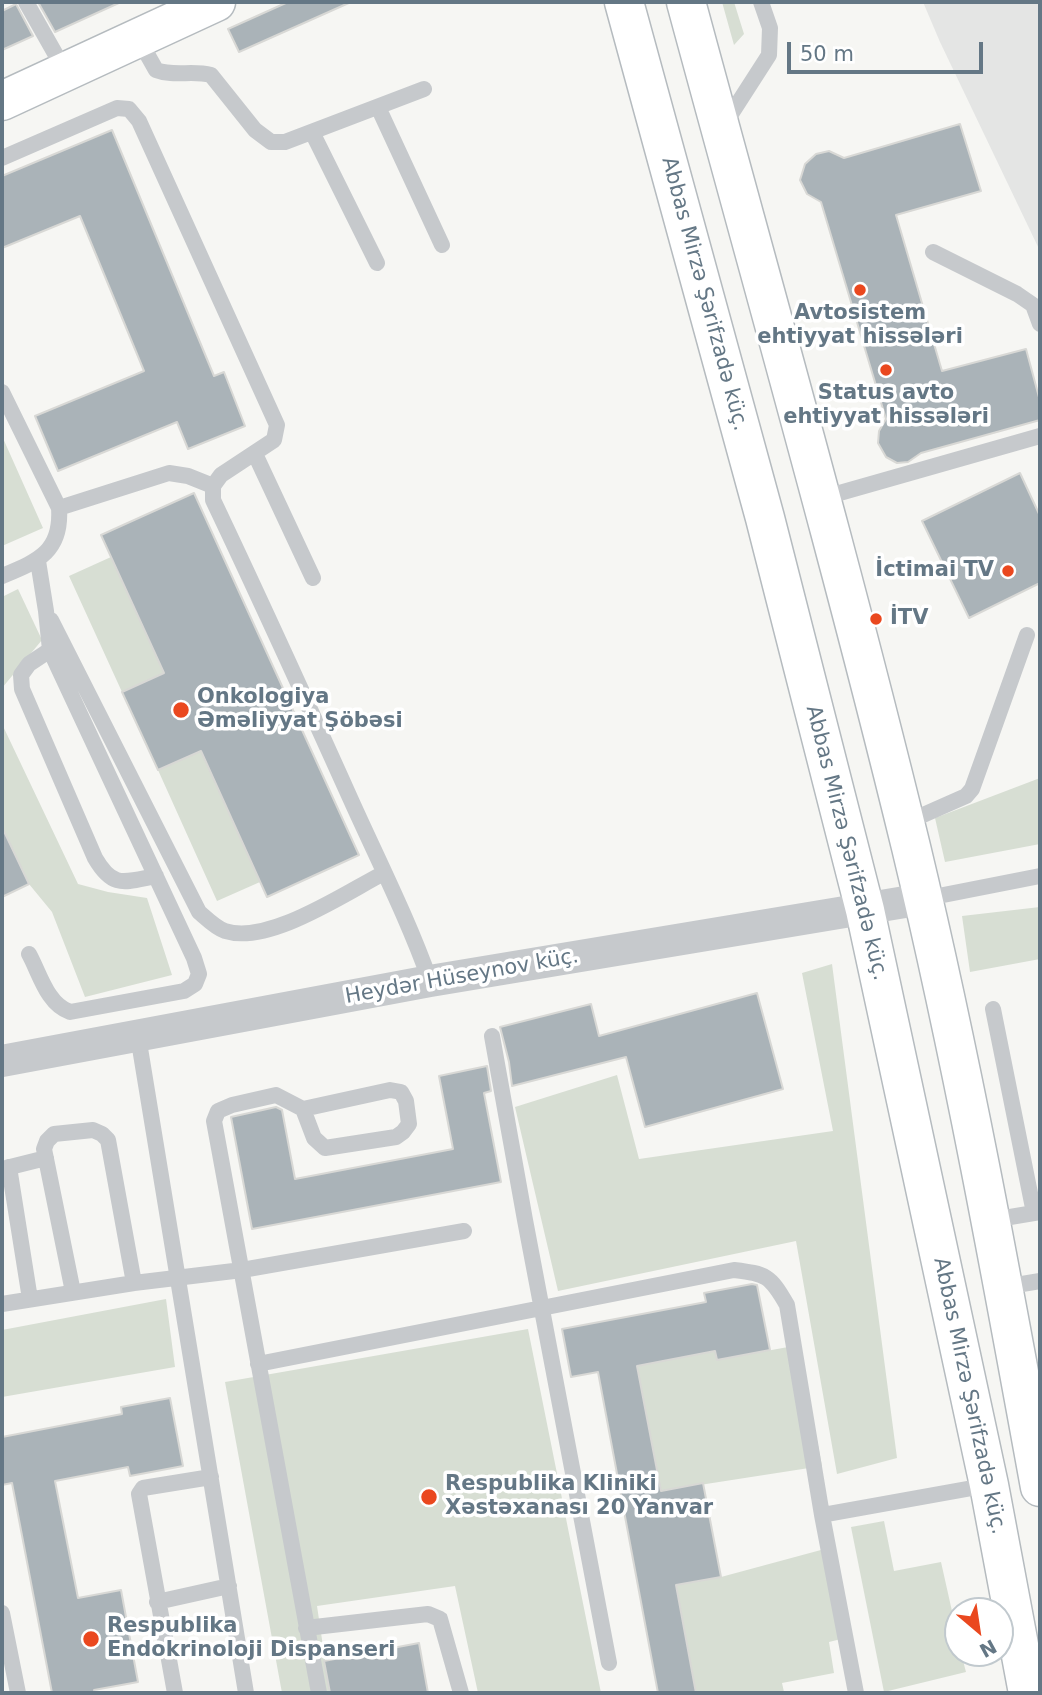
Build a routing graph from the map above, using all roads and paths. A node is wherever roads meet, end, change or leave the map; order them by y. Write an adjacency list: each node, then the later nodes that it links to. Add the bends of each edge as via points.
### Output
1 (26, 2): 7 (lane)
2 (216, 2): 6 (main road)
3 (624, 2): 35 (main road, Abbas Mirzə Şərifzadə küç., via 765,518)
4 (686, 2): 11 (main road)
5 (761, 2): 11 (lane, via 770,28 769,55)
6 (138, 38): 7 (main road); 12 (lane, via 156,70 168,75 211,75 255,130 271,142)
7 (65, 71): 9 (main road)
8 (424, 89): 10 (lane)
9 (2, 101)
10 (377, 107): 12 (lane); 14 (lane)
11 (721, 130): 22 (main road)
12 (312, 132): 16 (lane)
13 (2, 158): 20 (lane, via 117,108 129,108 139,121 277,425 274,440)
14 (442, 245)
15 (933, 253): 17 (lane, via 1017,294 1033,305)
16 (377, 262)
17 (1040, 324)
18 (2, 392): 23 (lane)
19 (1040, 436): 22 (lane)
20 (255, 454): 21 (lane, via 221,474); 26 (lane)
21 (213, 486): 23 (lane, via 169,474); 31 (lane, via 213,500)
22 (822, 498): 30 (main road)
23 (59, 508): 24 (lane, via 60,528)
24 (38, 561): 25 (lane); 27 (lane)
25 (2, 576)
26 (313, 578)
27 (46, 611): 29 (lane); 31 (lane, via 199,912 212,923 226,931 259,932 285,926)
28 (1027, 635): 30 (lane, via 972,789 966,796)
29 (50, 650): 32 (lane); 32 (lane, via 21,675 22,689 94,858 113,880)
30 (905, 823): 34 (main road)
31 (384, 873): 37 (lane)
32 (156, 876): 36 (lane, via 199,974 195,984 184,991 70,1012 52,1000)
33 (1040, 876): 34 (lane)
34 (923, 899): 35 (street, Heydər Hüseynov küç.); 46 (main road)
35 (865, 910): 37 (street, Heydər Hüseynov küç.); 58 (main road, Abbas Mirzə Şərifzadə küç.)
36 (29, 954)
37 (430, 981): 39 (street, Heydər Hüseynov küç.)
38 (993, 1009): 45 (lane)
39 (138, 1035): 41 (street, Heydər Hüseynov küç.); 49 (lane)
40 (492, 1036): 55 (lane)
41 (2, 1061)
42 (303, 1109): 42 (lane, via 390,1090 401,1092 410,1125 396,1137 325,1148 314,1138); 48 (lane, via 276,1095 232,1105 218,1111 214,1121)
43 (46, 1158): 44 (lane); 50 (lane, via 44,1149 54,1135 93,1130 108,1140); 52 (lane)
44 (6, 1168): 53 (lane)
45 (1037, 1212): 46 (lane)
46 (992, 1220): 51 (main road)
47 (464, 1231): 48 (lane)
48 (242, 1270): 49 (lane); 56 (lane)
49 (177, 1279): 50 (lane); 57 (lane)
50 (134, 1283): 52 (lane)
51 (1022, 1284): 59 (main road)
52 (73, 1292): 53 (lane)
53 (30, 1299): 54 (lane)
54 (2, 1304)
55 (543, 1309): 56 (lane); 60 (lane, via 734,1270 761,1273 787,1305); 65 (lane)
56 (258, 1364): 64 (lane)
57 (211, 1477): 61 (lane); 62 (lane, via 143,1488 139,1494)
58 (989, 1485): 60 (lane); 72 (main road, Abbas Mirzə Şərifzadə küç.)
59 (1040, 1487)
60 (822, 1515): 71 (lane)
61 (229, 1586): 62 (lane); 68 (lane)
62 (157, 1602): 67 (lane)
63 (2, 1613): 66 (lane)
64 (306, 1628): 69 (lane); 70 (lane, via 428,1614 440,1619)
65 (609, 1663)
66 (18, 1693)
67 (175, 1693)
68 (246, 1693)
69 (319, 1693)
70 (461, 1693)
71 (856, 1693)
72 (1028, 1693)

